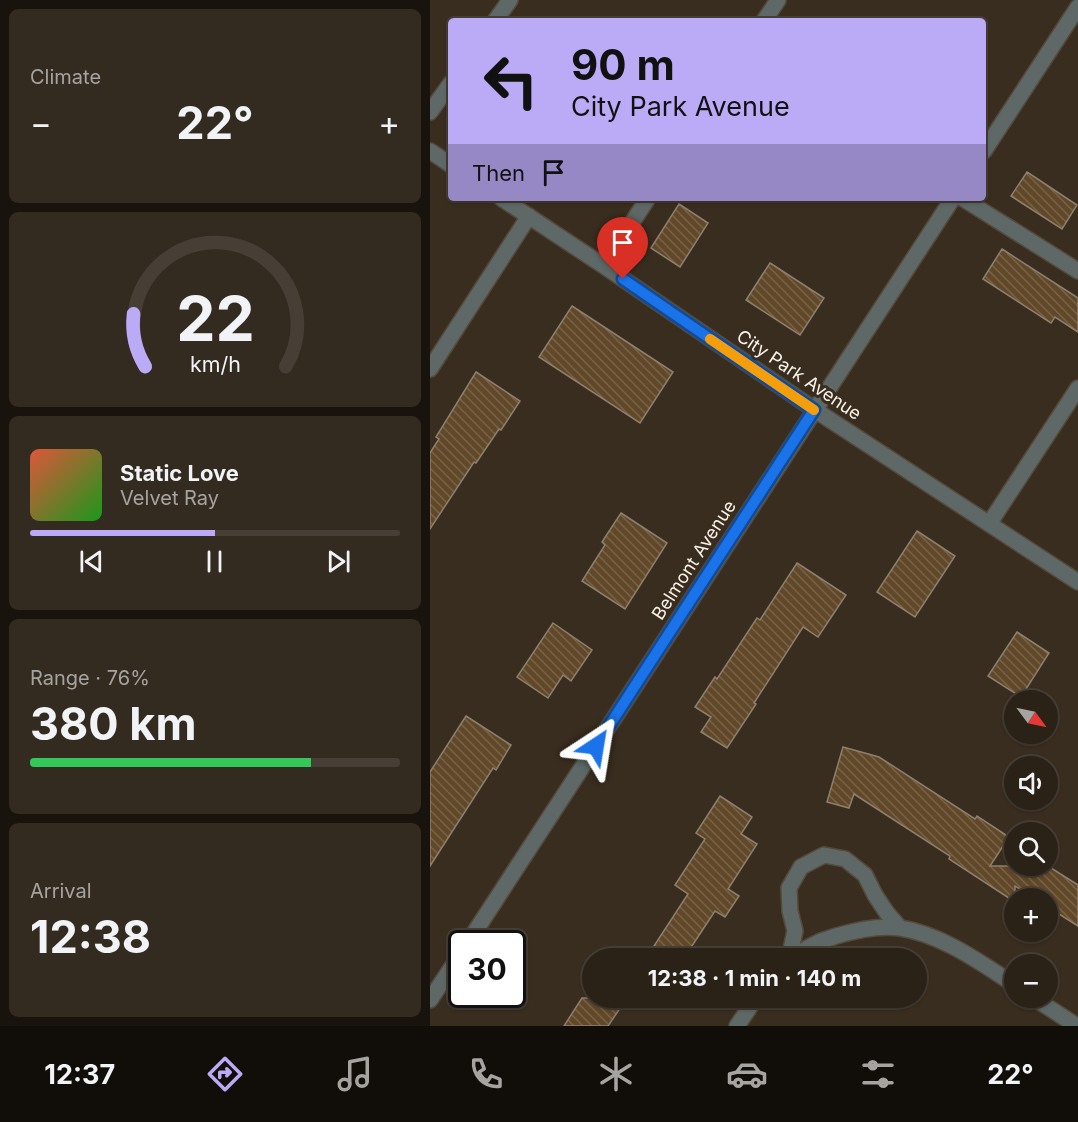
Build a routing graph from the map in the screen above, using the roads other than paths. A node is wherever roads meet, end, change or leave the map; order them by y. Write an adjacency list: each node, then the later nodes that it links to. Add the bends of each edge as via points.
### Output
1 (510, 0): 4 (street)
2 (778, 0): 5 (street)
3 (1078, 7): 8 (street)
4 (498, 18)
5 (766, 18)
6 (448, 87): 7 (street)
7 (430, 112)
8 (986, 148)
9 (430, 151): 10 (street)
10 (448, 163)
11 (506, 201): 15 (street, City Park Avenue)
12 (646, 201): 16 (street)
13 (951, 201): 20 (street, Belmont Avenue)
14 (967, 201): 17 (street)
15 (529, 216): 16 (street, City Park Avenue); 18 (street)
16 (604, 266): 20 (street, City Park Avenue)
17 (1078, 271)
18 (430, 369)
19 (1078, 388): 21 (street)
20 (814, 410): 21 (street, City Park Avenue); 24 (street, Belmont Avenue)
21 (989, 524): 22 (street, City Park Avenue)
22 (1078, 582)
23 (900, 928): 25 (street, via 874,895 865,875 845,859 824,855 801,867 789,888 795,931); 26 (street, via 845,933); 28 (street, via 949,945)
24 (476, 930)
25 (792, 948)
26 (807, 948)
27 (448, 973): 29 (street)
28 (1004, 978)
29 (430, 1000)
30 (749, 1008): 32 (street)
31 (1049, 1008): 33 (street)
32 (737, 1026)
33 (1077, 1026)

